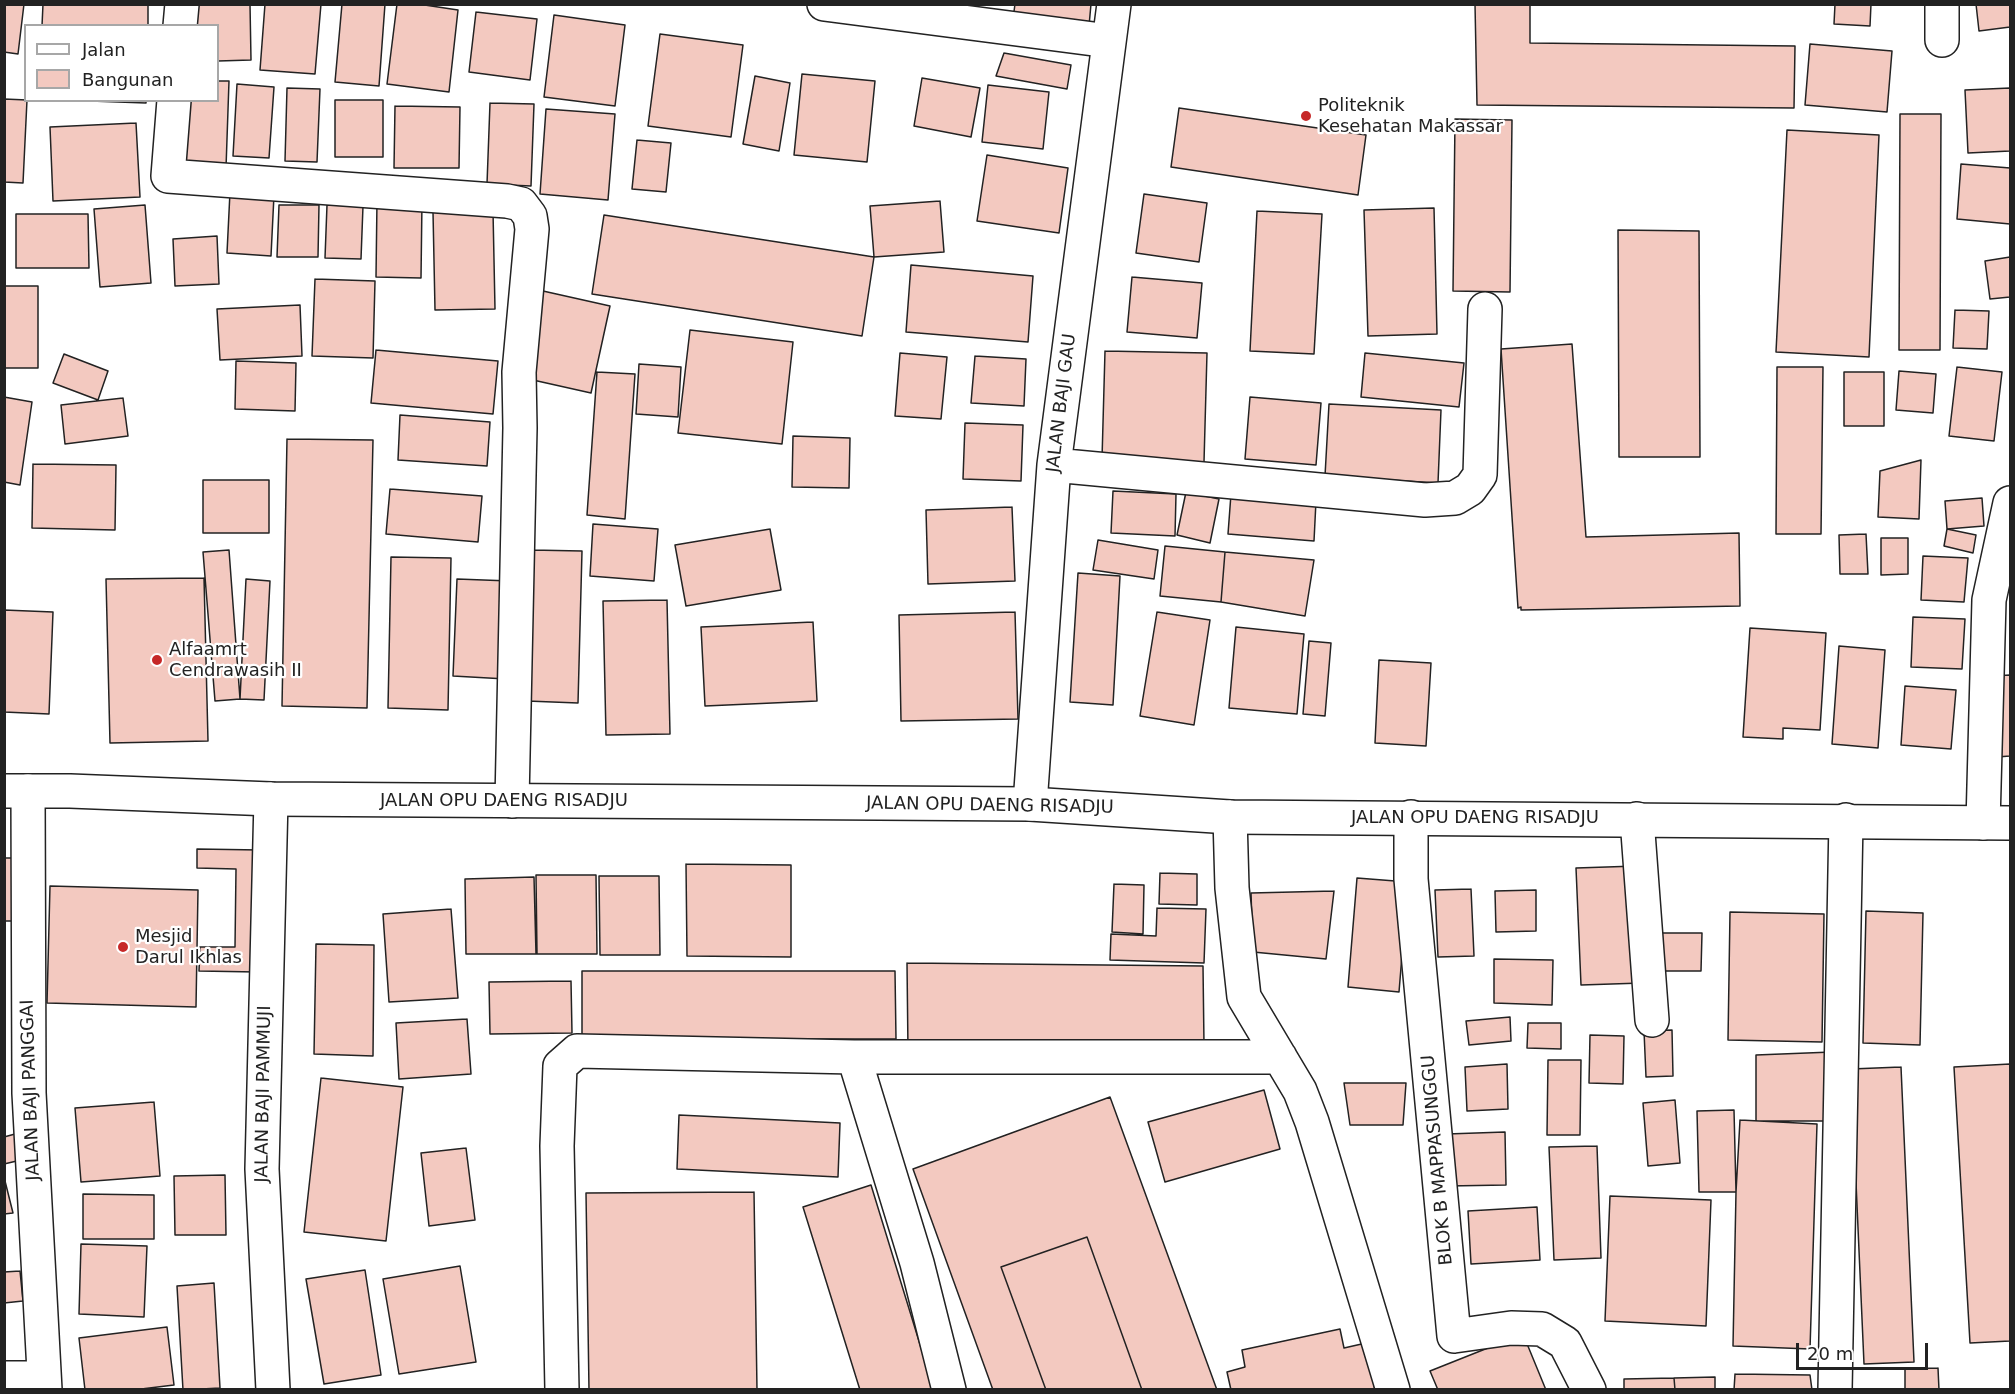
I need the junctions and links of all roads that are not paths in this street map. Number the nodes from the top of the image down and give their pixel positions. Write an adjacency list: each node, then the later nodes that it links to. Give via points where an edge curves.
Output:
1 (182, 4): 5 (street)
2 (824, 4): 7 (street)
3 (1114, 4): 7 (street, JALAN BAJI GAU)
4 (1942, 4): 6 (street)
5 (180, 24)
6 (1942, 40)
7 (1109, 41): 10 (street, JALAN BAJI GAU)
8 (174, 102): 14 (street, via 168,176 507,201 521,204 530,216 519,372)
9 (1485, 309): 10 (street, via 1480,475 1470,489 1455,498 1425,500)
10 (1054, 465): 15 (street, JALAN BAJI GAU)
11 (2010, 503): 20 (street, via 1989,600)
12 (16, 791): 13 (street, JALAN OPU DAENG RISADJU); 25 (street, JALAN BAJI PANGGAI)
13 (271, 799): 14 (street, JALAN OPU DAENG RISADJU); 26 (street, JALAN BAJI PAMMUJI, via 261,1169)
14 (512, 801): 15 (street, JALAN OPU DAENG RISADJU)
15 (1030, 804): 16 (street, JALAN OPU DAENG RISADJU)
16 (1230, 817): 17 (street, JALAN OPU DAENG RISADJU); 23 (street, via 1232,888 1244,997)
17 (1411, 817): 18 (street, JALAN OPU DAENG RISADJU); 30 (street, BLOK B MAPPASUNGGU, via 1411,879 1454,1336 1511,1328 1542,1329 1565,1343)
18 (1637, 819): 19 (street, JALAN OPU DAENG RISADJU); 21 (street)
19 (1846, 820): 20 (street, JALAN OPU DAENG RISADJU); 31 (street)
20 (1996, 823)
21 (1652, 1020)
22 (854, 1056): 23 (street); 27 (street, via 577,1051 560,1066 557,1146); 28 (street, via 917,1263)
23 (1280, 1057): 29 (street, via 1312,1122)
24 (4, 1378): 25 (street)
25 (45, 1384)
26 (273, 1389)
27 (562, 1389)
28 (949, 1389)
29 (1394, 1389)
30 (1589, 1389)
31 (1835, 1389)

